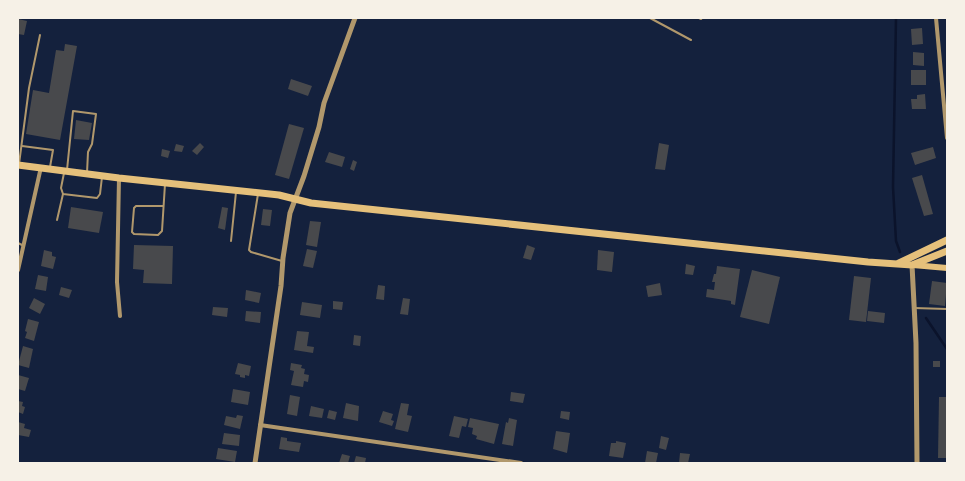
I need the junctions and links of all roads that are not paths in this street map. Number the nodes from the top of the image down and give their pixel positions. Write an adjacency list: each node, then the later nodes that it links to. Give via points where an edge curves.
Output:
1 (355, 18): 19 (street, via 324,103)
2 (650, 18): 5 (lane)
3 (936, 18): 6 (street)
4 (40, 35): 7 (lane, via 29,88)
5 (691, 40)
6 (947, 138)
7 (22, 146): 8 (lane); 10 (lane, via 53,150)
8 (19, 165): 9 (main road)
9 (41, 168): 10 (main road); 25 (street)
10 (50, 169): 11 (main road)
11 (66, 171): 12 (main road); 12 (lane, via 73,111 96,114); 18 (lane)
12 (86, 174): 13 (main road)
13 (102, 176): 14 (main road); 18 (lane, via 100,194 97,198)
14 (119, 178): 15 (main road); 34 (street, via 117,282)
15 (165, 183): 16 (main road); 20 (lane)
16 (236, 190): 17 (main road); 23 (lane)
17 (258, 193): 19 (main road); 27 (lane, via 249,250)
18 (63, 194): 21 (lane)
19 (296, 199): 27 (street, via 290,213); 28 (main road, via 319,204)
20 (164, 206): 20 (lane, via 161,234 132,232 136,206)
21 (57, 220)
22 (947, 240): 28 (main road)
23 (232, 241)
24 (18, 243): 25 (lane)
25 (24, 246): 31 (street)
26 (947, 251): 29 (main road)
27 (283, 261): 35 (street)
28 (897, 264): 29 (main road)
29 (912, 264): 30 (main road); 32 (street)
30 (947, 268)
31 (18, 270)
32 (914, 308): 33 (lane); 38 (street)
33 (947, 310)
34 (120, 316)
35 (260, 425): 36 (street); 37 (street)
36 (255, 463)
37 (521, 463)
38 (917, 463)

